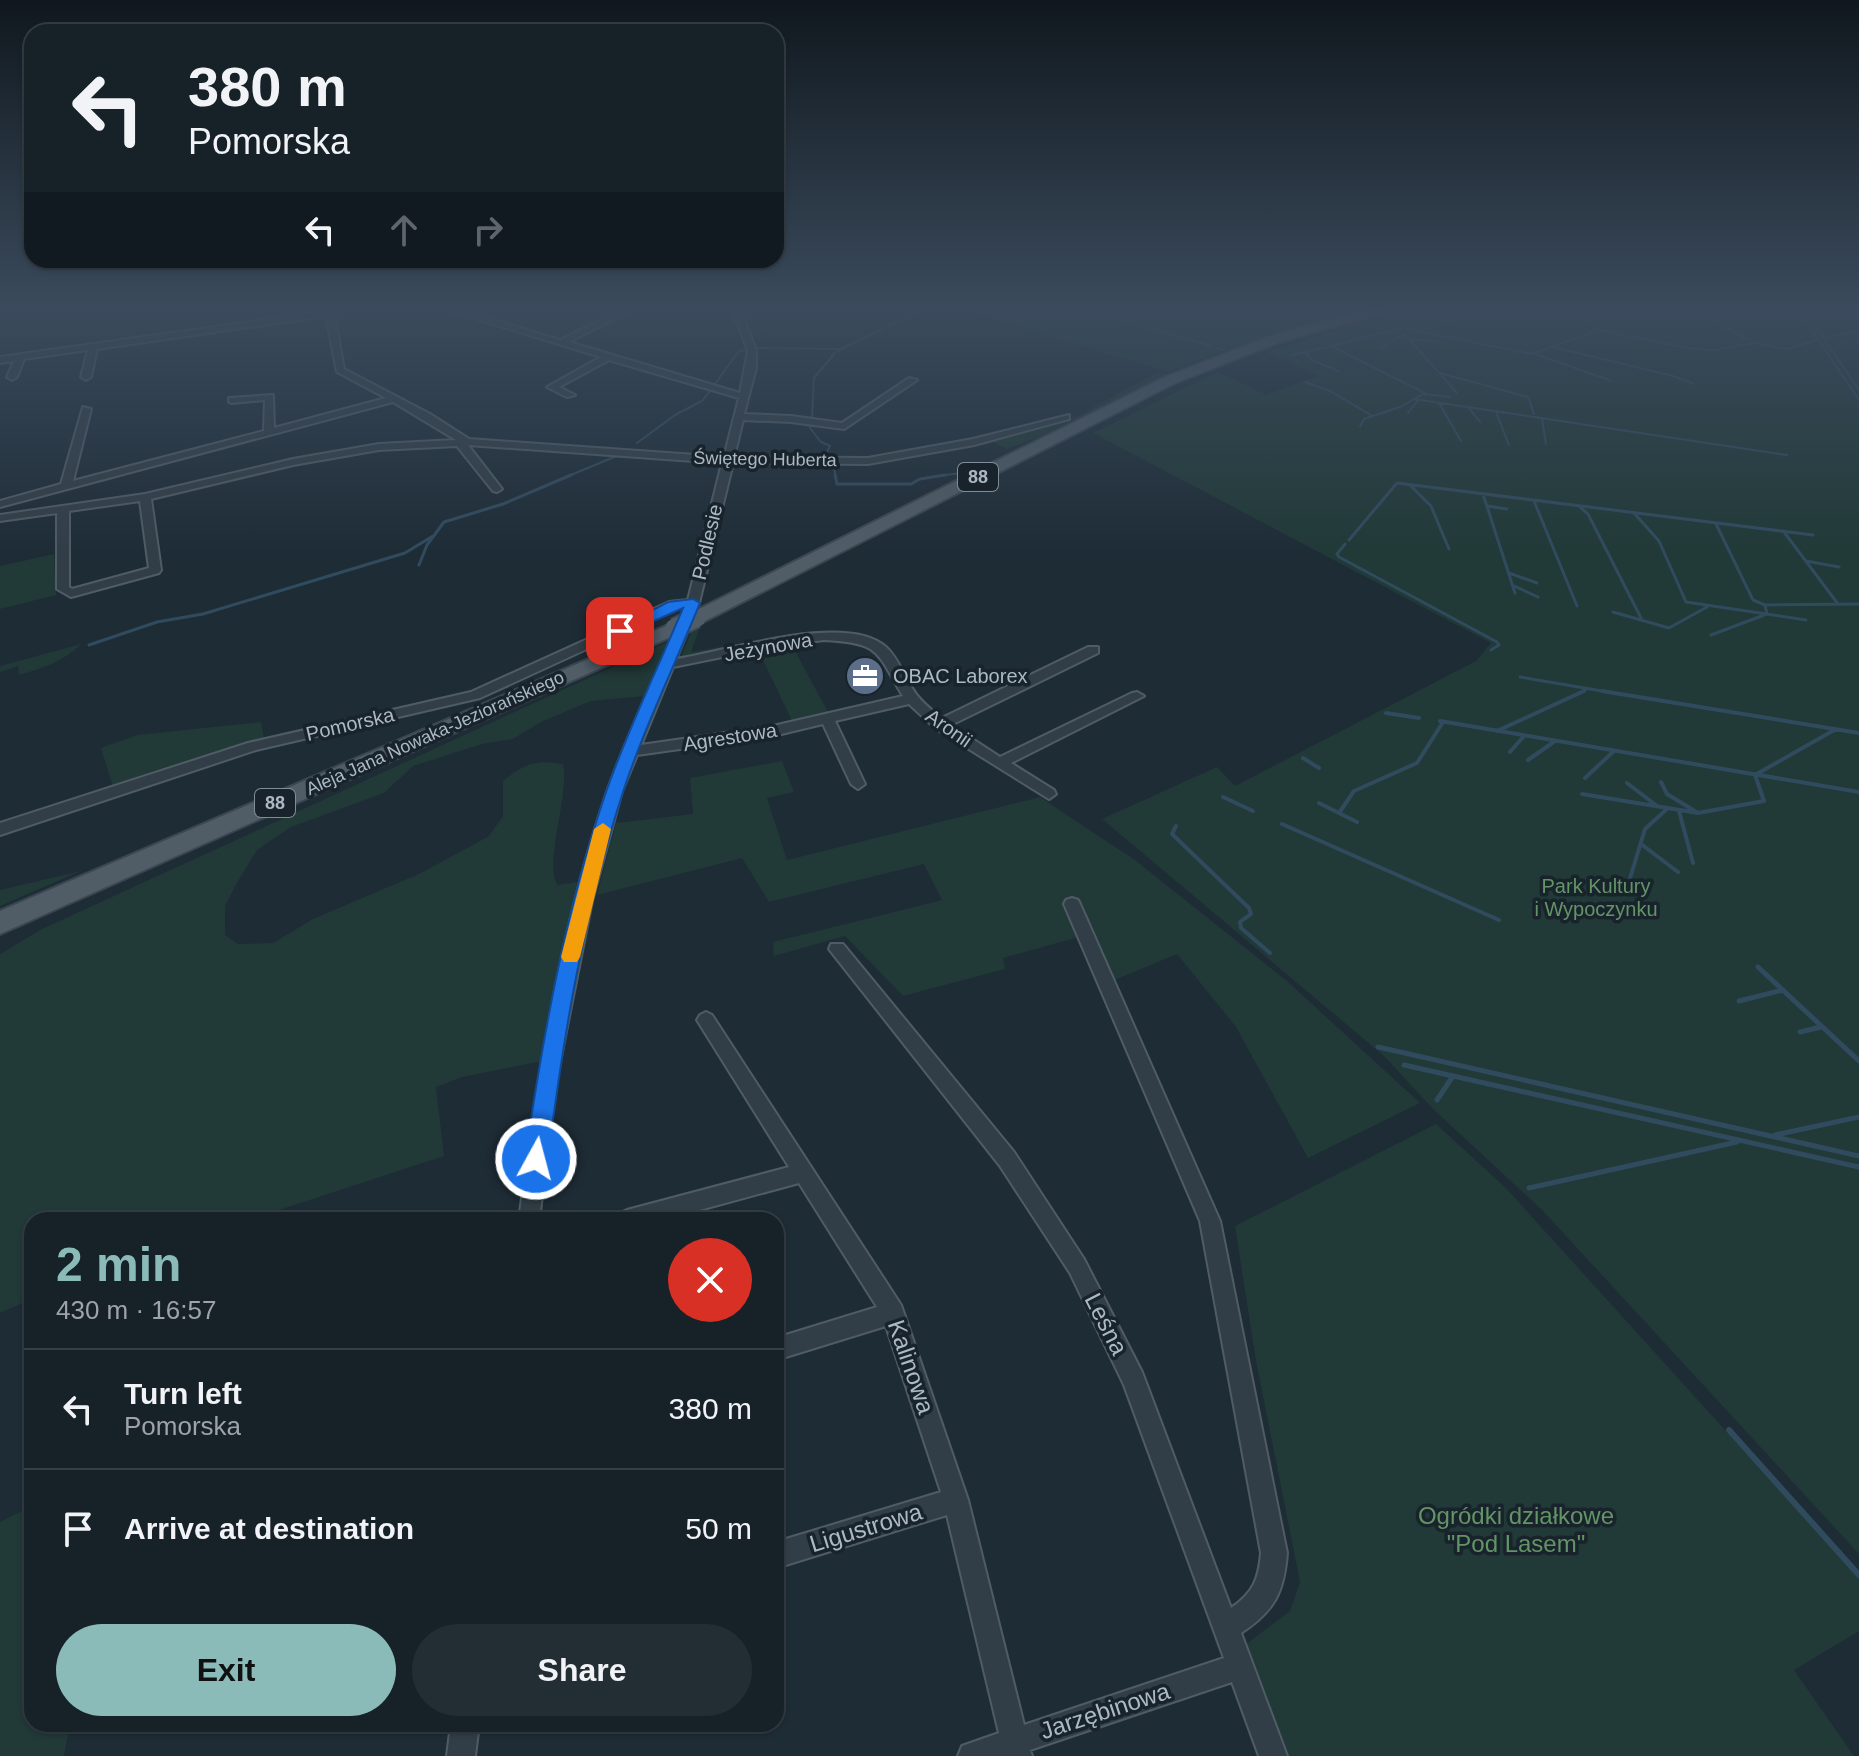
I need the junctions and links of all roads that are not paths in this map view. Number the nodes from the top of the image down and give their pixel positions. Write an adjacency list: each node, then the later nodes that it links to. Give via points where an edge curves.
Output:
1 (375, 389): 9 (street)
2 (556, 389): 7 (street)
3 (717, 389): 8 (street)
4 (746, 389): 8 (street, Podlesie)
5 (899, 389): 12 (street, via 844,426)
6 (1152, 389): 23 (main road, Aleja Jana Nowaka-Jeziorańskiego / 88)
7 (570, 395)
8 (744, 397): 12 (street, Podlesie)
9 (394, 399): 14 (street); 15 (street)
10 (232, 400): 14 (street, via 270,397)
11 (86, 409): 17 (street)
12 (738, 417): 16 (street, Podlesie)
13 (1066, 417): 16 (street, Świętego Huberta, via 888,459)
14 (269, 432): 17 (street)
15 (463, 442): 16 (street, Świętego Huberta); 18 (street); 19 (street, Świętego Huberta, via 339,453)
16 (727, 460): 23 (street, Podlesie)
17 (66, 487): 20 (street)
18 (497, 489)
19 (145, 497): 21 (street, Świętego Huberta); 21 (street, via 155,570 71,593 63,589)
20 (0, 504)
21 (63, 511): 22 (street, Świętego Huberta)
22 (0, 518)
23 (694, 611): 26 (street, Podlesie); 35 (street, Pomorska, via 673,605 475,695 253,746); 36 (main road, Aleja Jana Nowaka-Jeziorańskiego / 88, bridge, via 675,628)
24 (869, 642): 26 (street, Jeżynowa, via 795,640); 28 (street, Aronii, via 881,649)
25 (1093, 650): 30 (street)
26 (668, 664): 31 (street, Podlesie)
27 (1137, 696): 32 (street)
28 (911, 699): 29 (street, Agrestowa); 30 (street, Aronii)
29 (827, 718): 31 (street, Agrestowa); 33 (street)
30 (940, 725): 32 (street, Aronii)
31 (631, 751): 43 (street, Podlesie, via 602,832 575,936 547,1082)
32 (1002, 762): 34 (street, Aronii)
33 (858, 784)
34 (1049, 794)
35 (0, 829)
36 (77, 890): 38 (main road, Aleja Jana Nowaka-Jeziorańskiego / 88); 39 (main road)
37 (1072, 904): 49 (street, via 1210,1221 1274,1553 1272,1582 1261,1605)
38 (0, 923)
39 (0, 938)
40 (837, 949): 49 (street, Leśna, via 1007,1159 1077,1266 1134,1380)
41 (706, 1020): 42 (street, Kalinowa)
42 (804, 1172): 44 (street); 45 (street, Kalinowa)
43 (530, 1212)
44 (656, 1212)
45 (893, 1313): 46 (street); 47 (street, Kalinowa)
46 (784, 1347)
47 (956, 1500): 48 (street, Ligustrowa); 52 (street, Kalinowa)
48 (784, 1553)
49 (1225, 1628): 50 (street, Leśna)
50 (1239, 1666): 52 (street, Jarzębinowa); 55 (street, Leśna)
51 (464, 1732): 53 (street)
52 (1016, 1748): 54 (street, Jarzębinowa)
53 (461, 1756)
54 (972, 1756)
55 (1273, 1756)

